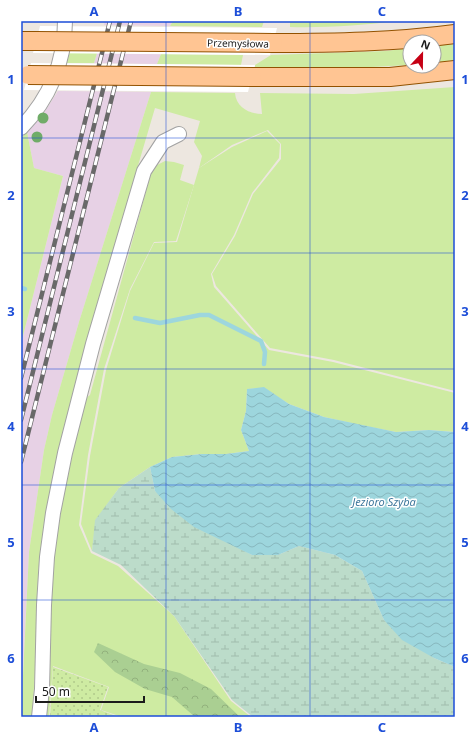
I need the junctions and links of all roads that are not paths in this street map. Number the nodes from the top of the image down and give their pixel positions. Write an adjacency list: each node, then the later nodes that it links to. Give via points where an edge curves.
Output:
1 (65, 21): 6 (street, via 62,53 53,82 41,104)
2 (455, 34): 3 (main road, Przemysłowa, bridge, via 344,43)
3 (29, 41)
4 (455, 70): 5 (main road, bridge, via 390,77)
5 (24, 75)
6 (21, 128)
7 (179, 134): 8 (street, via 163,142 144,171 93,344 65,453 47,557)
8 (39, 717)

